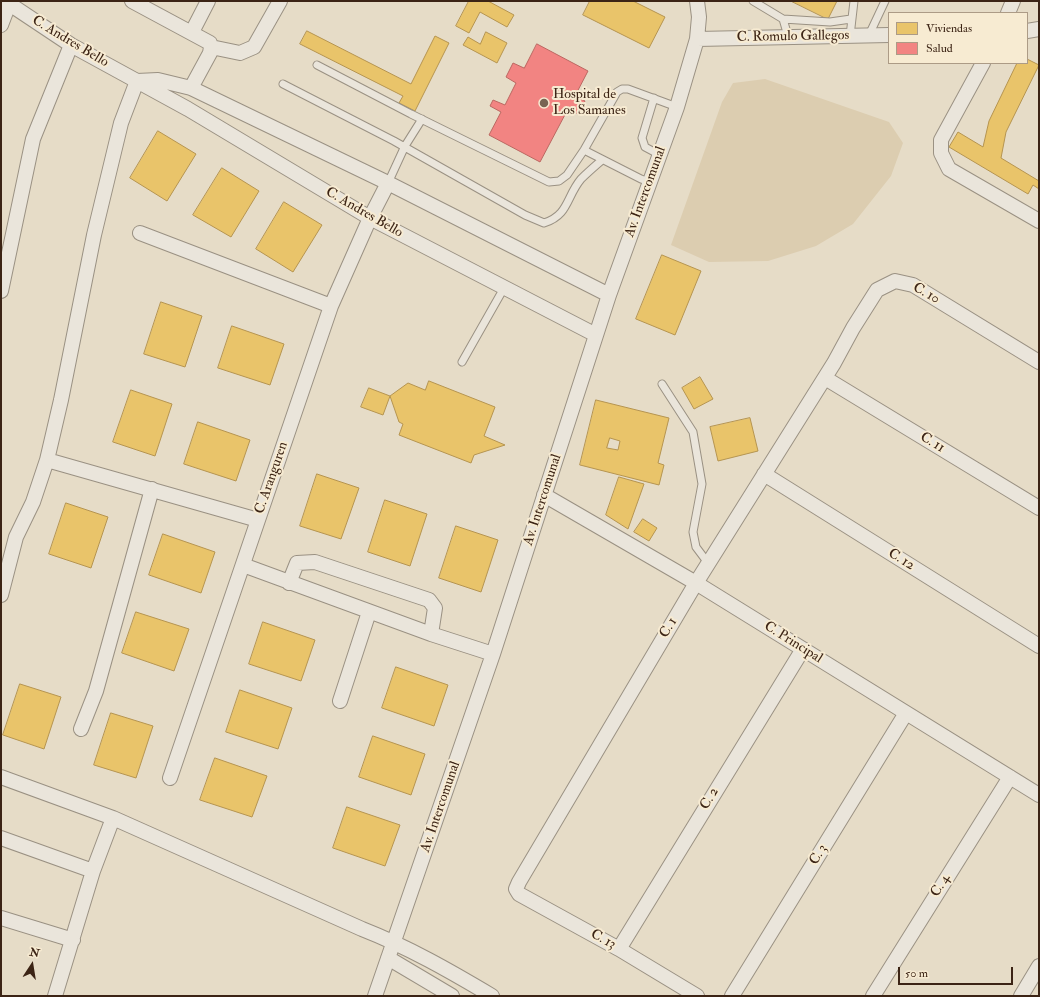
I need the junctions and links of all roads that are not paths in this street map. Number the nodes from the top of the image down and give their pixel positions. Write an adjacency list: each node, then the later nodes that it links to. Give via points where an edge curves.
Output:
1 (132, 1): 16 (street)
2 (208, 1): 16 (street)
3 (280, 1): 23 (street, via 254,47 240,53)
4 (697, 1): 21 (street, Av. Intercomunal)
5 (753, 1): 11 (lane)
6 (854, 1): 12 (lane)
7 (885, 1): 17 (lane)
8 (1012, 1): 10 (street)
9 (7, 3): 13 (street); 22 (street, C. Andres Bello)
10 (1008, 12)
11 (783, 19): 12 (lane, via 830,22); 19 (lane)
12 (851, 19): 20 (lane)
13 (1, 25)
14 (1039, 29): 15 (street)
15 (1028, 31)
16 (192, 32): 23 (street, via 210,43)
17 (869, 35): 18 (street, C. Romulo Gallegos); 20 (street, C. Romulo Gallegos)
18 (888, 35)
19 (788, 36): 20 (street, C. Romulo Gallegos); 21 (street, C. Romulo Gallegos)
20 (850, 36)
21 (697, 39): 30 (street, Av. Intercomunal)
22 (71, 45): 26 (street, C. Andres Bello); 42 (street, via 33,139)
23 (211, 47): 28 (street)
24 (982, 64): 39 (street, via 941,140 940,153 949,169)
25 (317, 65): 31 (lane)
26 (136, 81): 28 (street, via 158,80); 38 (street, C. Andres Bello, via 188,109); 50 (street, via 120,123)
27 (283, 84): 32 (lane)
28 (191, 88): 37 (street)
29 (654, 98): 30 (lane); 33 (lane, via 628,89 617,92); 34 (lane, via 642,138 645,147)
30 (677, 107): 34 (street, Av. Intercomunal)
31 (422, 119): 32 (lane); 33 (lane, via 549,182 564,178)
32 (405, 146): 35 (lane, via 525,215 544,223 562,214 581,180); 37 (lane)
33 (584, 150): 35 (lane)
34 (660, 155): 36 (street, Av. Intercomunal)
35 (602, 160): 36 (lane)
36 (650, 182): 43 (street, Av. Intercomunal)
37 (388, 183): 38 (street, C. Aranguren); 43 (street)
38 (370, 218): 41 (street, C. Andres Bello); 44 (street, C. Aranguren)
39 (1039, 221)
40 (140, 233): 44 (street)
41 (504, 288): 45 (street, C. Andres Bello); 46 (lane)
42 (1, 291)
43 (609, 295): 45 (street, Av. Intercomunal)
44 (331, 306): 55 (street, C. Aranguren)
45 (596, 335): 53 (street, Av. Intercomunal)
46 (462, 362)
47 (1039, 362): 48 (street, C. 10, via 913,285 895,281 877,290 852,328)
48 (825, 378): 51 (street, C. 1); 54 (street, C. 11)
49 (662, 384): 56 (lane, via 693,432 702,484 693,532 696,548)
50 (47, 460): 52 (street); 60 (street, via 33,502 16,537)
51 (764, 474): 56 (street, C. 1); 63 (street, C. 12)
52 (152, 490): 55 (street); 68 (street, via 96,691)
53 (544, 495): 59 (street, C. Principal); 65 (street, Av. Intercomunal)
54 (1039, 508)
55 (258, 520): 57 (street, C. Aranguren)
56 (708, 563): 59 (street, C. 1)
57 (243, 565): 58 (street); 71 (street, C. Aranguren)
58 (289, 582): 61 (street); 62 (street, via 297,563 315,562 430,600 435,608)
59 (696, 583): 64 (street, C. Principal); 76 (street, C. 1)
60 (1, 595)
61 (369, 612): 62 (street); 66 (street)
62 (431, 634): 65 (street)
63 (1039, 646)
64 (803, 649): 67 (street, C. Principal); 80 (street, C. 2)
65 (493, 654): 79 (street, Av. Intercomunal)
66 (340, 701)
67 (906, 713): 70 (street, C. Principal); 88 (street, C. 3)
68 (81, 729)
69 (1, 777): 73 (street)
70 (1010, 777): 72 (street, C. Principal); 89 (street, C. 4)
71 (170, 778)
72 (1039, 795)
73 (113, 818): 75 (street); 79 (street)
74 (1, 838): 75 (street)
75 (93, 871): 78 (street)
76 (519, 882): 80 (street, C. 13, via 516,889 519,894)
77 (1, 918): 78 (street)
78 (73, 940): 83 (street)
79 (393, 941): 81 (street, Av. Intercomunal); 86 (street)
80 (619, 949): 87 (street, C. 13)
81 (388, 958): 84 (street, Av. Intercomunal); 85 (street)
82 (1039, 966): 90 (street)
83 (55, 996)
84 (375, 996)
85 (452, 996)
86 (492, 996)
87 (697, 996)
88 (732, 996)
89 (873, 996)
90 (1021, 996)

